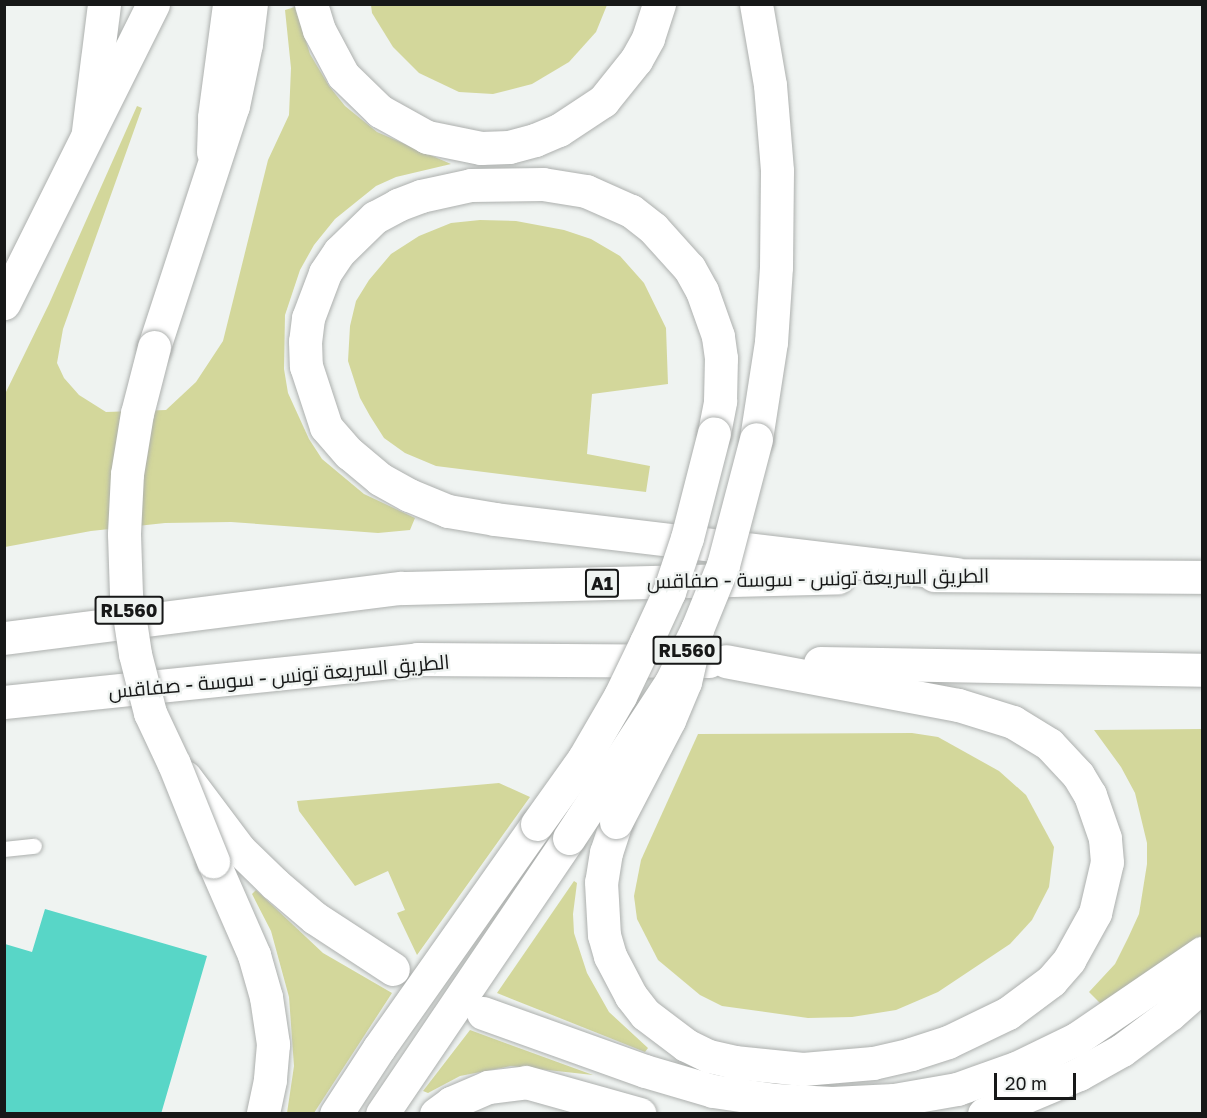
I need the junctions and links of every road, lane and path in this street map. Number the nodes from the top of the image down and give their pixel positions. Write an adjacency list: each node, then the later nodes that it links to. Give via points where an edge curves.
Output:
1 (104, 4): 8 (main road)
2 (153, 4): 8 (main road)
3 (229, 4): 9 (main road, via 214,117)
4 (251, 4): 9 (main road, via 233,106)
5 (311, 4): 6 (main road, via 329,53 343,75 373,105 426,137 481,148 509,147 535,140 559,130 603,101 636,60 648,38)
6 (658, 4)
7 (755, 11): 13 (main road, RL560, bridge, via 770,85 777,171 771,342 756,439 723,565)
8 (88, 132): 10 (main road)
9 (213, 166): 20 (main road, RL560, bridge, via 136,413 124,534 126,595 150,713)
10 (4, 303)
11 (956, 574): 12 (main road, الطريق السريعة تونس - سوسة - صفاقس / A1); 14 (main road, الطريق السريعة تونس - سوسة - صفاقس / A1, via 402,588); 26 (main road, bridge, via 495,519 448,510 380,479 326,428 313,395 305,341 308,318 325,273 339,252 375,217 421,196 471,185 533,184 586,191 631,211 653,228 689,268 702,291 721,358 720,400 687,538 669,592 620,696 584,758)
12 (1203, 577)
13 (697, 629): 15 (main road, bridge, via 685,682 616,822 601,882 604,935 610,956 645,1014 678,1040 709,1056 803,1069 873,1063 948,1042 1008,1013 1051,981 1069,960 1095,913 1103,888 1106,850 1090,795 1078,775 1049,744 1013,722 958,705); 27 (main road, RL560, bridge, via 671,682)
14 (4, 638)
15 (726, 662): 16 (main road, الطريق السريعة تونس - سوسة - صفاقس); 17 (main road, الطريق السريعة تونس - سوسة - صفاقس, via 417,659)
16 (1203, 670)
17 (4, 702)
18 (34, 846): 19 (lane)
19 (4, 849)
20 (226, 855): 22 (main road); 25 (main road, RL560, via 266,997 273,1044)
21 (1203, 953): 24 (main road, via 1076,1039 1026,1064 957,1089 894,1100 776,1101 713,1090 645,1071)
22 (393, 969)
23 (1203, 986): 30 (main road, via 1122,1050 1079,1074)
24 (483, 1013)
25 (263, 1113)
26 (336, 1113)
27 (382, 1113)
28 (436, 1113): 29 (main road, via 488,1087 526,1082)
29 (640, 1113)
30 (984, 1113)

